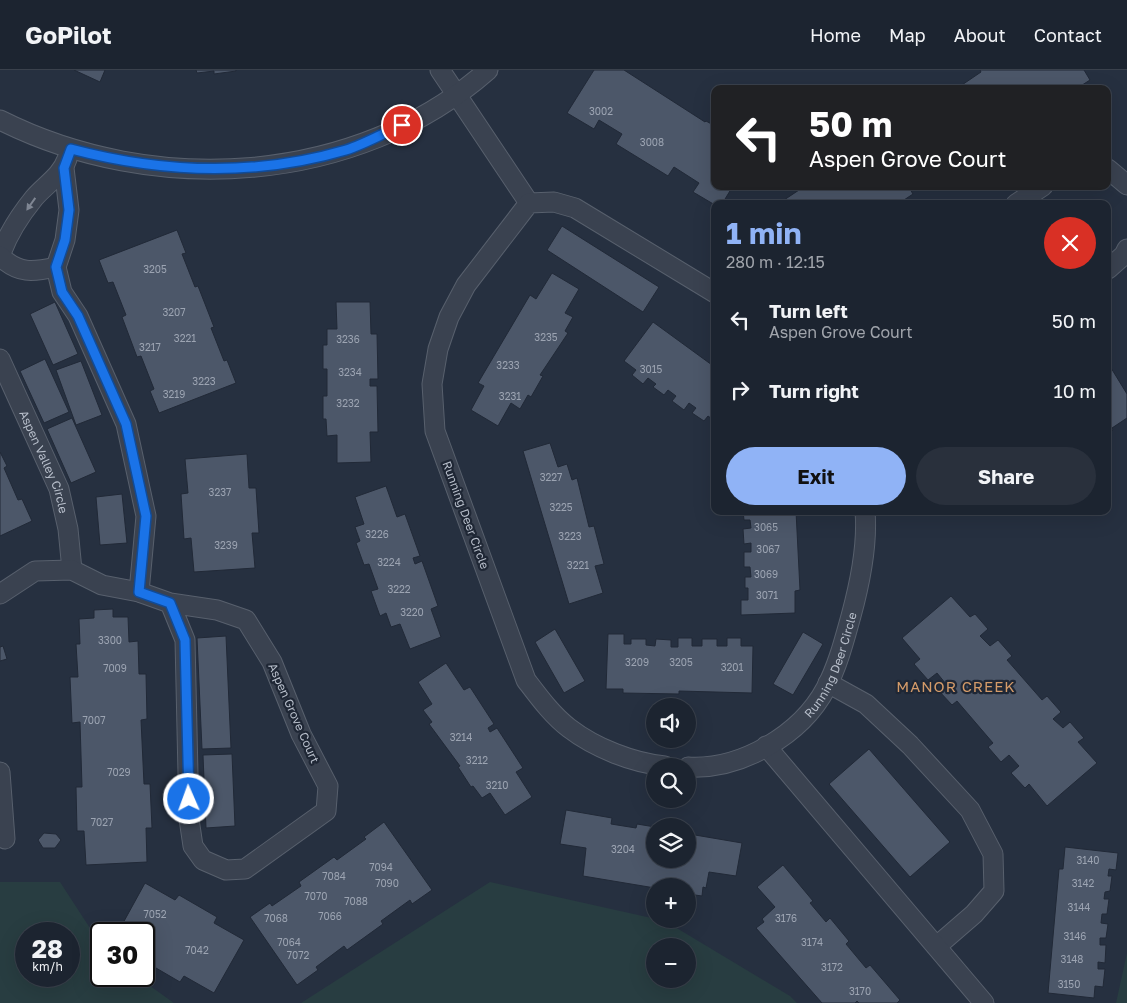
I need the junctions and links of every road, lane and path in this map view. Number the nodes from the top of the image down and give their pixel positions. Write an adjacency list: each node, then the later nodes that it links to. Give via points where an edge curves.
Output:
1 (440, 70): 3 (street)
2 (488, 70): 3 (street)
3 (456, 94): 5 (street, via 420,117 348,149 262,167 177,169); 11 (street)
4 (0, 120): 5 (street)
5 (71, 149): 6 (street)
6 (64, 168): 13 (street, one-way to 13, via 34,199); 15 (street, via 69,210 65,240)
7 (1111, 172): 8 (street)
8 (1127, 185)
9 (1037, 190): 10 (street)
10 (1022, 200)
11 (529, 203): 16 (street, via 554,202 576,208); 25 (street, Running Deer Circle, via 466,285 449,317 438,349 432,384 435,431 526,680 544,704 570,729 606,749)
12 (1127, 249): 14 (street)
13 (0, 256): 15 (street, via 11,266 23,270)
14 (1111, 266)
15 (56, 267): 20 (street, via 62,292 78,316 126,424 146,516)
16 (711, 291)
17 (0, 359): 19 (street, Aspen Valley Circle, via 59,489 68,529)
18 (865, 515): 23 (street, Running Deer Circle, via 864,550 857,593 837,666)
19 (72, 570): 20 (street, Aspen Grove Court, via 102,585); 21 (street, via 35,571)
20 (139, 592): 22 (street, Aspen Grove Court)
21 (0, 594)
22 (170, 603): 22 (street, Aspen Grove Court, via 185,640 190,819 194,846 203,860 226,870 244,869 326,811 328,786 301,734 272,662 246,620 217,610)
23 (828, 683): 24 (street, Running Deer Circle, via 806,715 783,737); 29 (street, via 866,704 910,745 970,810 993,854 994,891 974,914)
24 (766, 746): 26 (street, Running Deer Circle, via 723,764); 29 (street)
25 (646, 760)
26 (696, 767)
27 (0, 772): 28 (street)
28 (5, 839)
29 (936, 946): 30 (street)
30 (984, 1003)

